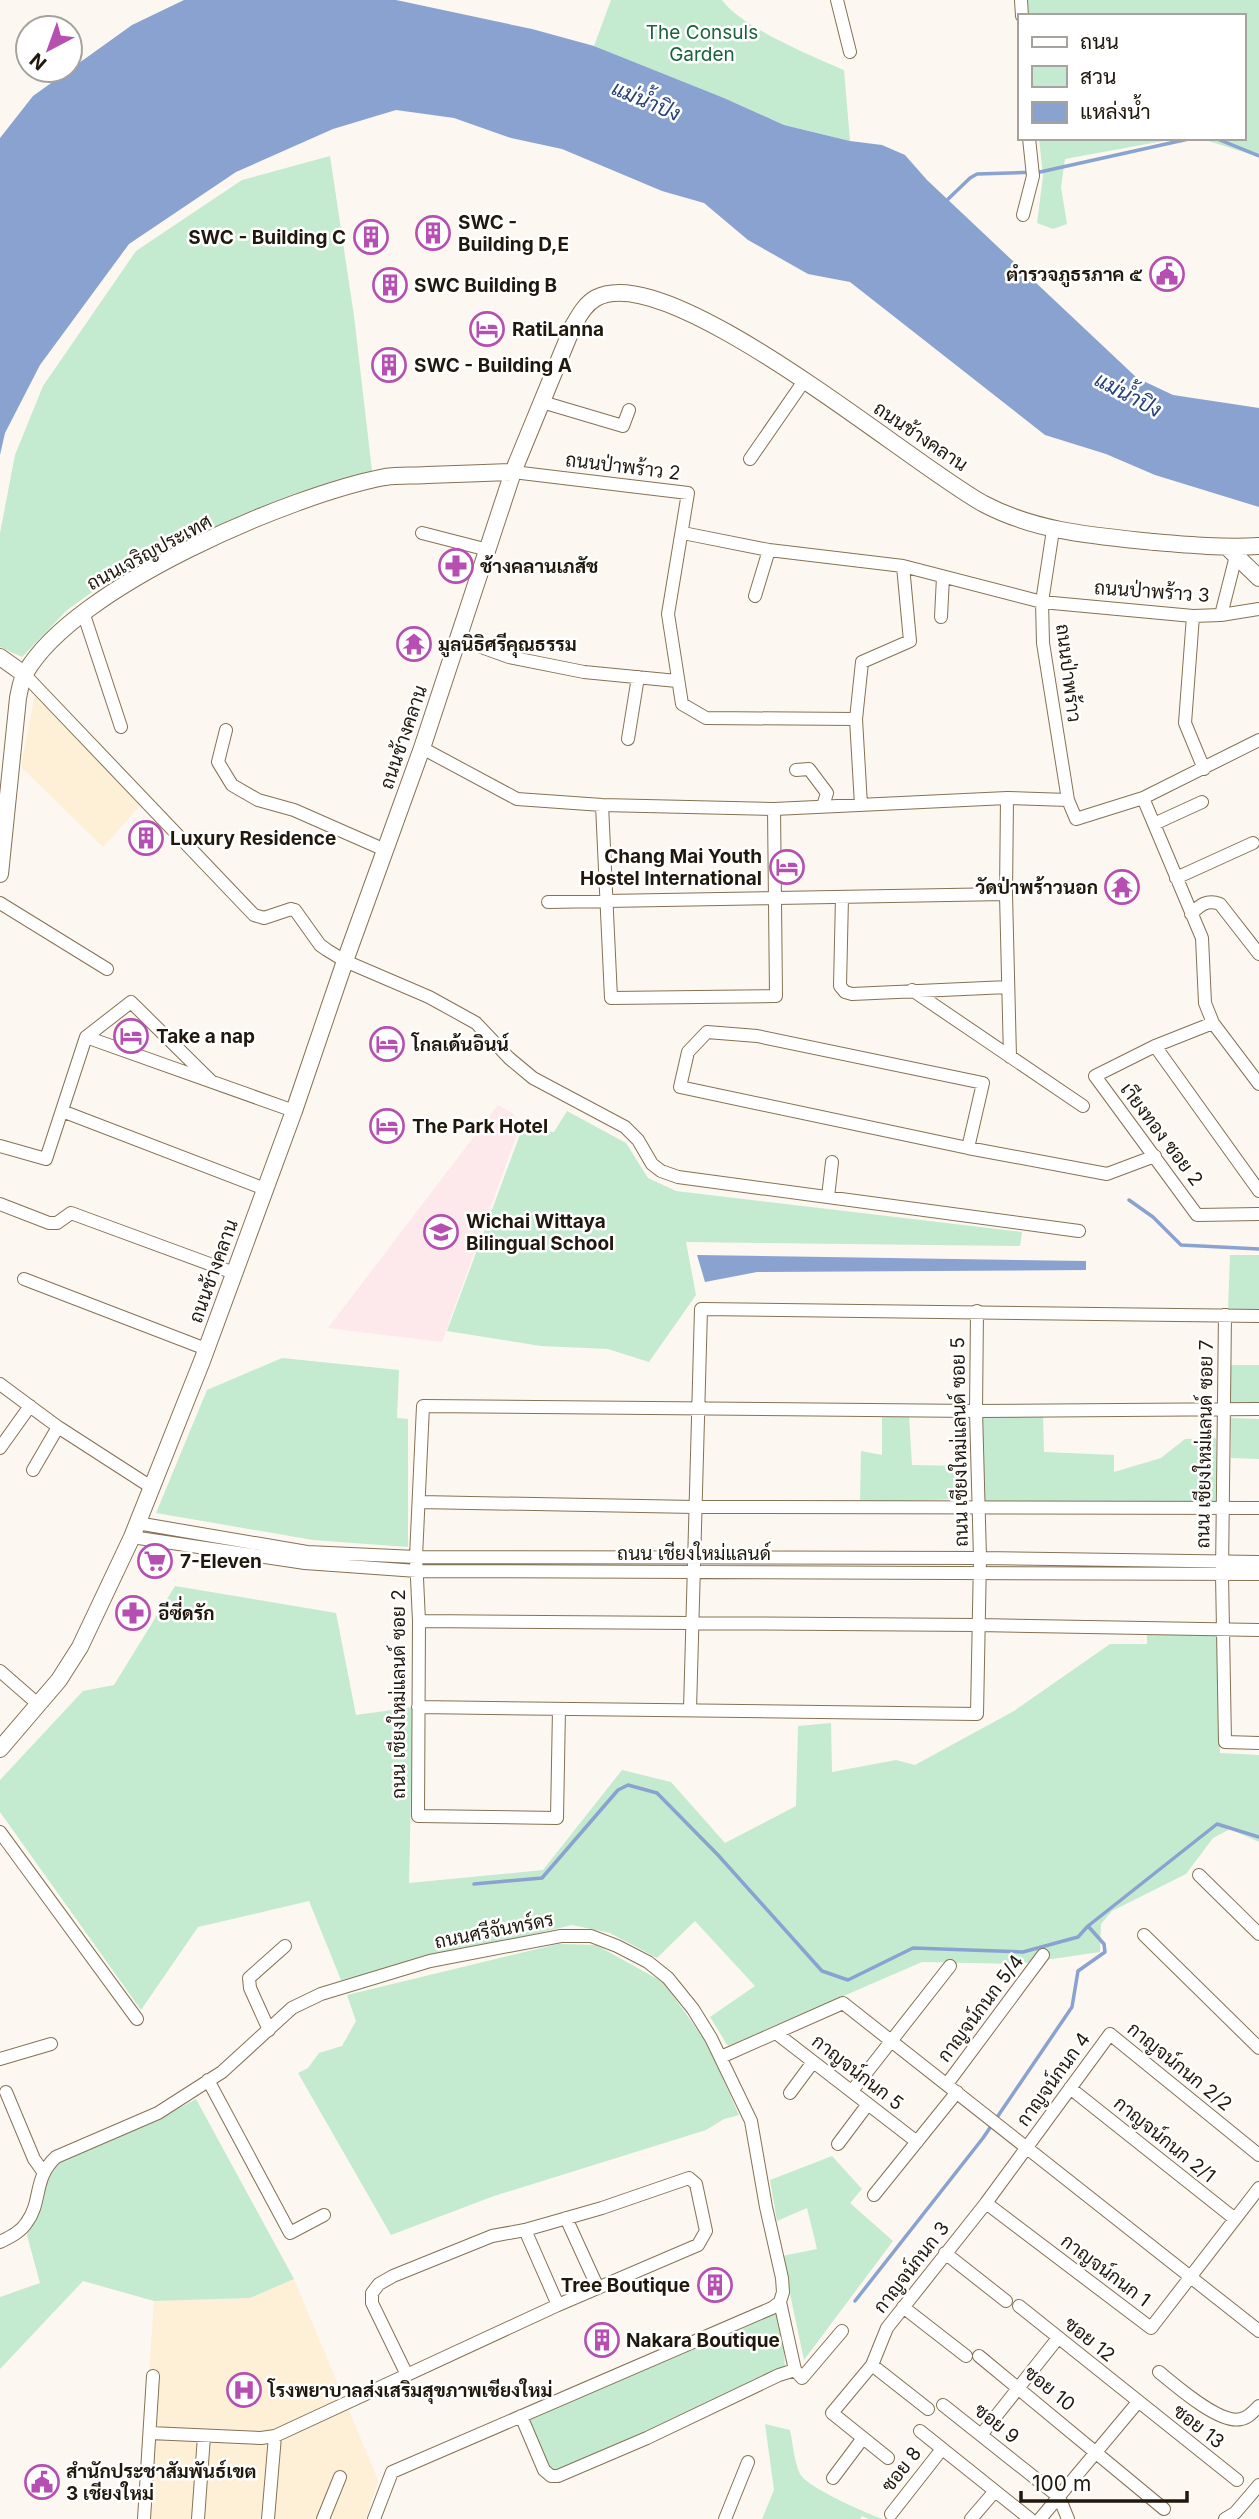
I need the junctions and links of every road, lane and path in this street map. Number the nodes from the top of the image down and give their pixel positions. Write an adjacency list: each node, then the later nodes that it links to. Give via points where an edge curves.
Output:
1 (837, 0): 2 (street)
2 (850, 52)
3 (1029, 140): 4 (street, via 1032,170)
4 (1023, 215)
5 (804, 381): 6 (street, ถนนช้างคลาน, via 685,310 623,293 608,294 595,298 572,326); 8 (street); 10 (street, ถนนช้างคลาน, via 985,505)
6 (542, 402): 7 (street, via 623,426); 9 (street, ถนนช้างคลาน)
7 (629, 410)
8 (750, 459)
9 (513, 472): 12 (street, ถนนป่าพร้าว 2, via 688,493); 14 (street, ถนนช้างคลาน); 23 (street, ถนนเจริญประเทศ, via 387,477 324,493 196,547)
10 (1053, 530): 16 (street, ถนนช้างคลาน); 21 (street, ถนนป่าพร้าว)
11 (422, 533): 14 (street)
12 (682, 533): 15 (street, ถนนป่าพร้าว 3); 31 (street, via 668,614)
13 (1259, 546): 16 (street, ถนนช้างคลาน)
14 (488, 550): 27 (street, ถนนช้างคลาน)
15 (769, 550): 17 (street, ถนนป่าพร้าว 3); 20 (street)
16 (1232, 552): 19 (street); 24 (street)
17 (903, 566): 18 (street, ถนนป่าพร้าว 3); 32 (street, via 910,641 862,662)
18 (943, 577): 21 (street, ถนนป่าพร้าว 3); 26 (street)
19 (1259, 578)
20 (755, 596)
21 (1042, 602): 25 (street, ถนนป่าพร้าว 3); 42 (street, ถนนป่าพร้าว, via 1043,643)
22 (1259, 609): 24 (street, ถนนป่าพร้าว 3)
23 (83, 612): 29 (street, ถนนเจริญประเทศ); 33 (street)
24 (1221, 615): 25 (street, ถนนป่าพร้าว 3)
25 (1193, 616): 39 (street, via 1185,723)
26 (942, 617)
27 (459, 639): 30 (street, via 509,657); 37 (street, ถนนช้างคลาน)
28 (0, 657): 29 (street)
29 (24, 674): 51 (street, ถนนเจริญประเทศ); 61 (street, via 254,915 264,918 295,910 320,945)
30 (638, 677): 31 (street); 35 (street)
31 (677, 681): 32 (street, via 682,704 706,718)
32 (856, 719): 45 (street)
33 (121, 727)
34 (226, 730): 50 (street, via 218,762 232,785 258,800 294,810)
35 (628, 739)
36 (1259, 740): 39 (street)
37 (422, 748): 44 (street, via 517,799); 50 (street, ถนนช้างคลาน)
38 (796, 769): 46 (street, via 809,769 821,783 827,793)
39 (1204, 769): 40 (street)
40 (1143, 797): 42 (street, ถนนป่าพร้าว, via 1076,819); 48 (street)
41 (1007, 798): 42 (street); 45 (street); 53 (street)
42 (1068, 800)
43 (1202, 802): 48 (street)
44 (602, 805): 47 (street); 57 (street)
45 (860, 805): 46 (street)
46 (823, 806): 47 (street)
47 (774, 809): 55 (street)
48 (1154, 824): 52 (street)
49 (1253, 843): 52 (street)
50 (385, 850): 61 (street, ถนนช้างคลาน)
51 (0, 874)
52 (1176, 878): 59 (street)
53 (1006, 894): 54 (street); 63 (street)
54 (842, 897): 55 (street); 64 (street, via 840,986 852,994)
55 (775, 898): 57 (street); 57 (street, via 776,996 611,998)
56 (548, 902): 57 (street)
57 (607, 902)
58 (0, 903): 62 (street)
59 (1191, 914): 60 (street, via 1202,904 1220,904); 65 (street, via 1202,938 1205,1003)
60 (1259, 954)
61 (345, 961): 73 (street, ถนนช้างคลาน); 80 (street, via 476,1023 533,1078 632,1132 661,1171)
62 (107, 969)
63 (1008, 987): 64 (street); 68 (street)
64 (912, 990): 68 (street)
65 (1213, 1023): 67 (street); 70 (street)
66 (86, 1037): 69 (street); 69 (street, via 131,1002); 72 (street)
67 (1155, 1046): 76 (street, เาียงทอง ซอย 2, via 1095,1076); 79 (street)
68 (1010, 1057): 71 (street)
69 (212, 1082): 73 (street)
70 (1259, 1084)
71 (1083, 1106)
72 (62, 1111): 74 (street, via 46,1159); 78 (street)
73 (294, 1111): 78 (street, ถนนช้างคลาน)
74 (0, 1146)
75 (968, 1148): 75 (street, via 680,1087 688,1052 707,1032 757,1036 983,1083); 76 (street, via 1107,1174)
76 (1155, 1156): 82 (street, เาียงทอง ซอย 2, via 1197,1214)
77 (832, 1162): 80 (street)
78 (265, 1189): 84 (street, ถนนช้างคลาน)
79 (1259, 1191)
80 (828, 1197): 83 (street)
81 (0, 1204): 84 (street, via 49,1223 71,1213)
82 (1259, 1214)
83 (1079, 1231)
84 (234, 1273): 89 (street, ถนนช้างคลาน)
85 (24, 1279): 89 (street)
86 (977, 1311): 87 (street); 94 (street, via 701,1309); 95 (street, ถนน เชียงใหม่แลนด์ ซอย 5)
87 (1225, 1315): 88 (street); 92 (street, ถนน เชียงใหม่แลนด์ ซอย 7)
88 (1259, 1316)
89 (206, 1349): 99 (street, ถนนช้างคลาน)
90 (0, 1384): 91 (street)
91 (30, 1406): 96 (street); 97 (street)
92 (1225, 1408): 93 (street); 95 (street); 102 (street, ถนน เชียงใหม่แลนด์ ซอย 7)
93 (1259, 1409)
94 (697, 1410): 95 (street); 100 (street, ถนน เชียงใหม่แลนด์ ซอย 2, via 423,1406); 101 (street)
95 (976, 1411): 104 (street, ถนน เชียงใหม่แลนด์ ซอย 5)
96 (58, 1427): 98 (street); 99 (street)
97 (0, 1448)
98 (33, 1470)
99 (151, 1487): 105 (street, ถนนช้างคลาน)
100 (419, 1502): 101 (street); 106 (street, ถนน เชียงใหม่แลนด์ ซอย 2)
101 (695, 1507): 104 (street); 107 (street)
102 (1223, 1507): 103 (street); 104 (street); 110 (street, ถนน เชียงใหม่แลนด์ ซอย 7)
103 (1259, 1507)
104 (979, 1508): 109 (street, ถนน เชียงใหม่แลนด์ ซอย 5)
105 (134, 1530): 106 (street, ถนน เชียงใหม่แลนด์, via 307,1552); 111 (street, ถนน เชียงใหม่แลนด์, via 305,1563); 120 (street, ถนนช้างคลาน, via 80,1647)
106 (416, 1557): 107 (street, ถนน เชียงใหม่แลนด์); 111 (street, ถนน เชียงใหม่แลนด์ ซอย 2)
107 (694, 1557): 109 (street, ถนน เชียงใหม่แลนด์); 112 (street)
108 (1259, 1562): 110 (street, ถนน เชียงใหม่แลนด์)
109 (980, 1565): 110 (street, ถนน เชียงใหม่แลนด์); 112 (street, ถนน เชียงใหม่แลนด์); 116 (street, ถนน เชียงใหม่แลนด์ ซอย 5)
110 (1222, 1568): 113 (street, ถนน เชียงใหม่แลนด์); 117 (street, ถนน เชียงใหม่แลนด์ ซอย 7)
111 (417, 1571): 112 (street, ถนน เชียงใหม่แลนด์); 114 (street, ถนน เชียงใหม่แลนด์ ซอย 2)
112 (693, 1573): 115 (street)
113 (1259, 1574)
114 (419, 1621): 115 (street); 121 (street, ถนน เชียงใหม่แลนด์ ซอย 2)
115 (692, 1624): 116 (street); 123 (street)
116 (978, 1625): 117 (street); 123 (street, ถนน เชียงใหม่แลนด์ ซอย 5, via 977,1714)
117 (1224, 1630): 118 (street); 124 (street, ถนน เชียงใหม่แลนด์ ซอย 7, via 1225,1742)
118 (1259, 1630)
119 (0, 1671): 120 (street)
120 (39, 1705): 125 (street, ถนนช้างคลาน)
121 (418, 1707): 122 (street); 122 (street, ถนน เชียงใหม่แลนด์ ซอย 2, via 418,1816 557,1818)
122 (559, 1709): 123 (street)
123 (690, 1710)
124 (1259, 1743)
125 (0, 1749)
126 (0, 1832): 133 (street)
127 (1199, 1875): 128 (street)
128 (1259, 1934)
129 (1144, 1935): 138 (street)
130 (285, 1946): 134 (street, via 249,1978)
131 (1043, 1955): 144 (street, กาญจน์กนก 5/4)
132 (950, 1966): 137 (street)
133 (137, 2019)
134 (269, 2030): 140 (street, ถนนศรีจันทร์ดร, via 292,2008 321,1994 430,1962 561,1936 591,1936 648,1962 668,1978); 143 (street, ถนนศรีจันทร์ดร)
135 (776, 2033): 137 (street, via 843,2003); 140 (street); 142 (street, กาญจน์กนก 5)
136 (1110, 2034): 145 (street, กาญจน์กนก 4); 153 (street, กาญจน์กนก 2/2)
137 (892, 2040): 144 (street); 146 (street)
138 (1256, 2040)
139 (51, 2045): 141 (street)
140 (721, 2057): 166 (street, ถนนศรีจันทร์ดร, via 751,2121 782,2277)
141 (0, 2059)
142 (813, 2062): 146 (street, กาญจน์กนก 5); 148 (street)
143 (208, 2080): 154 (street, ถนนศรีจันทร์ดร, via 158,2113 56,2157); 158 (street, via 290,2233)
144 (952, 2088): 150 (street, กาญจน์กนก 5/4); 152 (street)
145 (1070, 2088): 152 (street, กาญจน์กนก 4); 160 (street, กาญจน์กนก 2/1)
146 (852, 2091): 149 (street, กาญจน์กนก 5)
147 (6, 2092): 154 (street)
148 (790, 2093)
149 (868, 2104): 150 (street, กาญจน์กนก 5); 151 (street)
150 (916, 2142): 156 (street, กาญจน์กนก 5/4)
151 (838, 2144)
152 (1027, 2147): 157 (street, กาญจน์กนก 3); 164 (street)
153 (1259, 2155)
154 (44, 2173): 162 (street, via 28,2222)
155 (1259, 2188): 160 (street)
156 (874, 2195)
157 (986, 2203): 163 (street, กาญจน์กนก 3); 164 (street, กาญจน์กนก 1, via 1151,2329)
158 (324, 2215)
159 (566, 2218): 161 (street); 165 (street); 165 (street, via 689,2178 696,2184 706,2231 698,2245)
160 (1234, 2219): 164 (street)
161 (525, 2230): 167 (street); 175 (street, via 492,2236 374,2288 372,2303)
162 (0, 2242)
163 (945, 2253): 168 (street, กาญจน์กนก 3); 171 (street, ซอย 12)
164 (1191, 2277): 170 (street)
165 (598, 2288): 167 (street)
166 (780, 2302): 173 (street, ถนนศรีจันทร์ดร); 182 (street)
167 (558, 2305): 175 (street)
168 (903, 2307): 172 (street, กาญจน์กนก 3, via 887,2328); 177 (street, ซอย 10)
169 (842, 2330): 173 (street, via 802,2378)
170 (1259, 2331)
171 (1058, 2338): 177 (street); 178 (street, ซอย 12)
172 (872, 2365): 181 (street); 188 (street, กาญจน์กนก 3, via 832,2413)
173 (795, 2371): 182 (street, via 558,2476 544,2470)
174 (1159, 2372): 180 (street, via 1209,2409 1232,2419 1244,2418)
175 (407, 2375): 187 (street)
176 (153, 2376): 184 (street)
177 (1018, 2387): 185 (street); 190 (street, ซอย 10)
178 (1138, 2402): 190 (street); 195 (street, ซอย 13)
179 (943, 2405): 185 (street, ซอย 9)
180 (1259, 2406)
181 (928, 2409)
182 (522, 2416): 205 (street, via 392,2472)
183 (920, 2431): 189 (street, ซอย 8)
184 (149, 2433): 186 (street); 201 (street)
185 (981, 2435): 198 (street, ซอย 9)
186 (204, 2436): 187 (street); 202 (street)
187 (275, 2436): 203 (street)
188 (863, 2438): 191 (street); 194 (street)
189 (942, 2449): 197 (street, ซอย 8); 200 (street, ซอย 8)
190 (1097, 2451): 198 (street); 199 (street, ซอย 10)
191 (888, 2458)
192 (748, 2462): 206 (street)
193 (340, 2477): 204 (street)
194 (833, 2478)
195 (1237, 2480)
196 (1259, 2485): 211 (street)
197 (995, 2491): 207 (street); 208 (street, ซอย 8)
198 (1059, 2497): 209 (street); 210 (street)
199 (1164, 2509)
200 (891, 2514)
201 (144, 2519)
202 (198, 2519)
203 (268, 2519)
204 (323, 2519)
205 (374, 2519)
206 (725, 2519)
207 (971, 2519)
208 (1030, 2519)
209 (1040, 2519)
210 (1068, 2519)
211 (1225, 2519)

